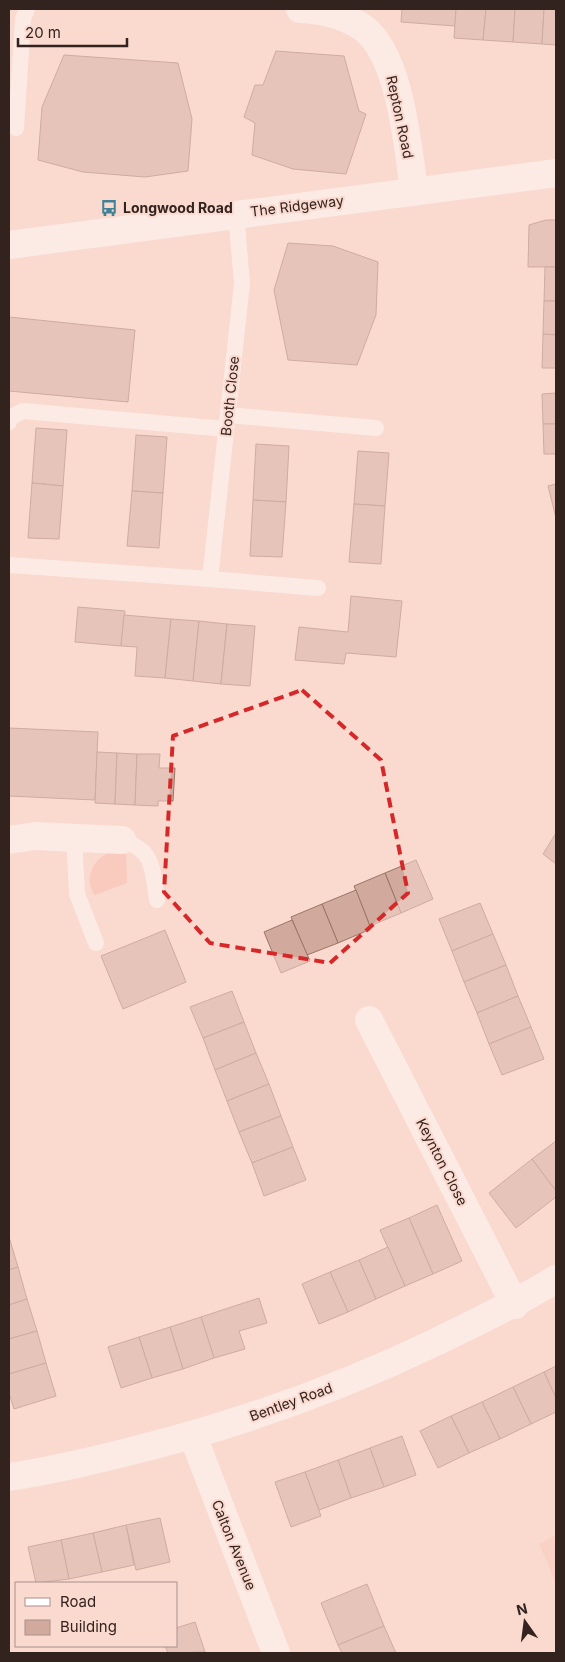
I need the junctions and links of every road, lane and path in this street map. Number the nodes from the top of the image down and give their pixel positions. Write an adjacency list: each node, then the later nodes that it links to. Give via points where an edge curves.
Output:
1 (27, 9): 3 (lane, via 23,19)
2 (300, 9): 5 (street, Repton Road, via 344,18 363,28 378,44 390,67 401,105)
3 (16, 128)
4 (556, 173): 5 (street, The Ridgeway)
5 (414, 191): 6 (street, The Ridgeway)
6 (236, 214): 7 (street, The Ridgeway); 9 (lane, Booth Close, via 242,282)
7 (9, 245)
8 (9, 422): 9 (lane, via 9,418 23,410)
9 (227, 422): 10 (lane); 12 (lane, Booth Close)
10 (376, 428)
11 (9, 565): 12 (lane)
12 (210, 579): 13 (lane)
13 (318, 588)
14 (74, 838): 15 (street, via 35,836); 16 (street); 18 (lane, via 77,894)
15 (9, 840)
16 (122, 840): 17 (lane, via 137,845 146,854 152,866)
17 (158, 900)
18 (96, 943)
19 (369, 1020): 21 (street, Keynton Close)
20 (556, 1279): 21 (street, Bentley Road)
21 (515, 1305): 22 (street, Bentley Road, via 304,1400)
22 (192, 1436): 23 (street, Bentley Road, via 44,1472); 24 (street, Calton Avenue)
23 (9, 1477)
24 (276, 1653)

